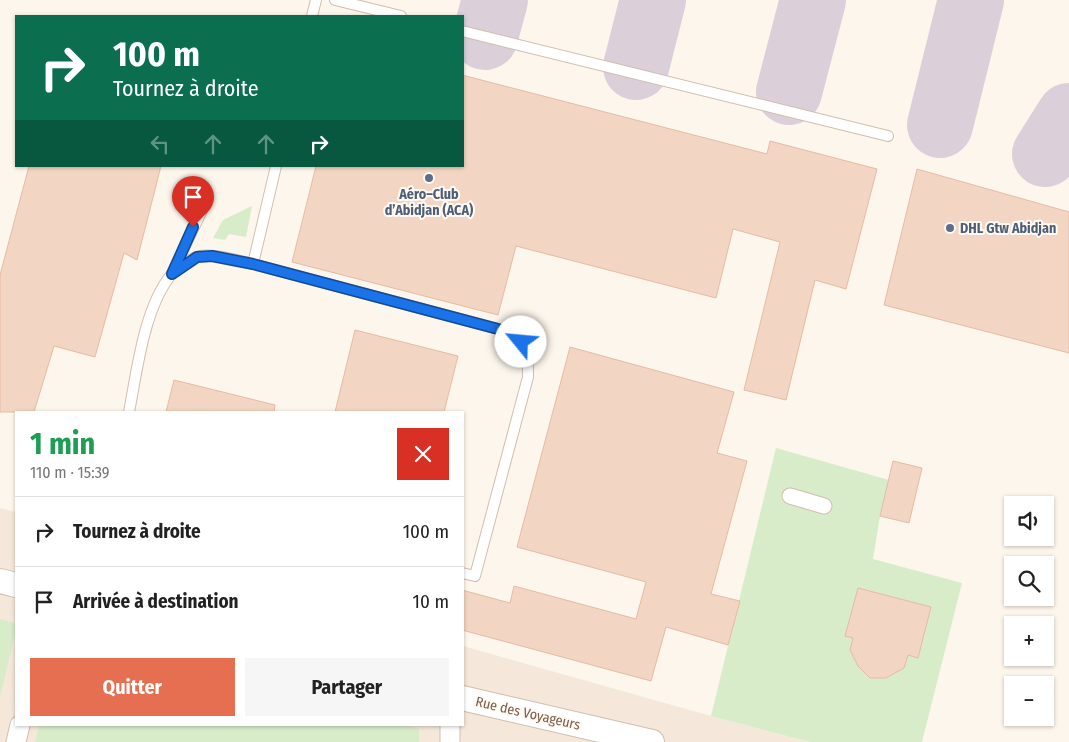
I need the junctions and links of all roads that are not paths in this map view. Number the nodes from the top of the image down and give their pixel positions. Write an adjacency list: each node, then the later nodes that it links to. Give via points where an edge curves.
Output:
1 (316, 0): 3 (lane)
2 (335, 0): 4 (lane)
3 (312, 15)
4 (397, 15)
5 (464, 31): 6 (lane)
6 (888, 136)
7 (276, 167): 9 (lane)
8 (208, 198): 10 (lane)
9 (253, 264): 10 (lane, via 212,256 197,257); 14 (lane, via 498,329 521,342 528,356 528,377 475,576)
10 (172, 274): 11 (lane, via 148,321)
11 (129, 411)
12 (790, 496): 13 (street)
13 (824, 506)
14 (464, 573)
15 (0, 581): 16 (street)
16 (15, 586)
17 (464, 698): 22 (street, Rue des Voyageurs)
18 (20, 726): 20 (street)
19 (450, 726): 21 (street)
20 (16, 742)
21 (450, 742)
22 (652, 742)

